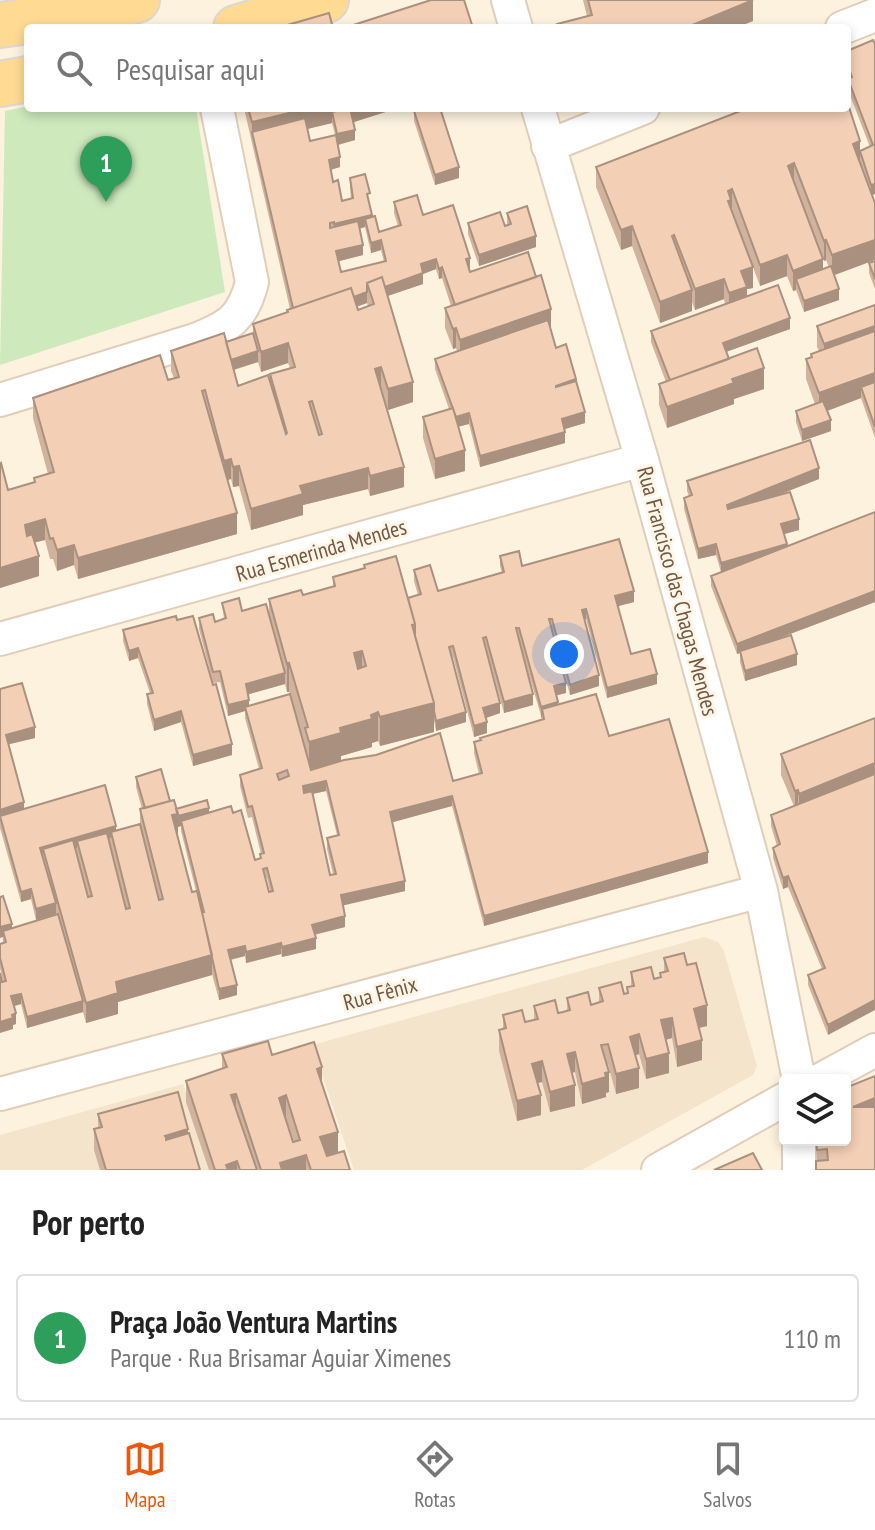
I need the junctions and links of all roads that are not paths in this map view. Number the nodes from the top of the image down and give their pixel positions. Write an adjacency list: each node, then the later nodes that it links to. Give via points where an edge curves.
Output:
1 (137, 0): 8 (main road)
2 (326, 0): 5 (main road)
3 (508, 0): 6 (street)
4 (875, 15): 7 (street)
5 (249, 24)
6 (515, 24)
7 (851, 24)
8 (0, 25)
9 (24, 80): 10 (main road)
10 (0, 84)
11 (218, 112): 15 (street, via 252,282 237,315 224,328 195,340)
12 (539, 112): 14 (street, Rua Francisco das Chagas Mendes)
13 (633, 112): 14 (street)
14 (548, 146): 16 (street, Rua Francisco das Chagas Mendes)
15 (0, 400)
16 (642, 460): 17 (street, Rua Esmerinda Mendes); 18 (street, Rua Francisco das Chagas Mendes)
17 (0, 639)
18 (761, 891): 20 (street, Rua Francisco das Chagas Mendes); 22 (street, Rua Fênix)
19 (875, 1050): 21 (street)
20 (798, 1074)
21 (831, 1074)
22 (0, 1094)
23 (779, 1102): 25 (street)
24 (799, 1146): 26 (street)
25 (658, 1170)
26 (799, 1170)

